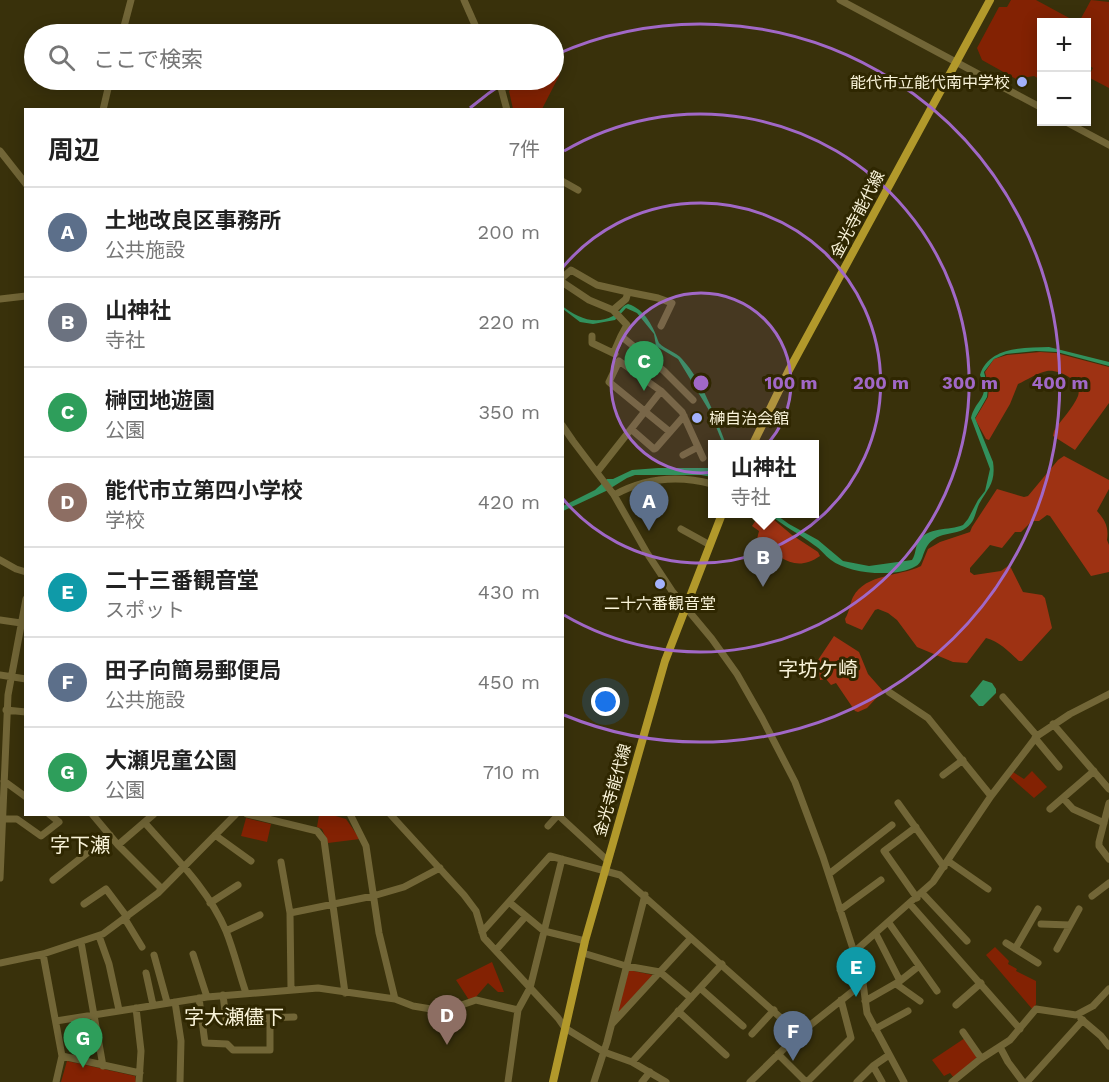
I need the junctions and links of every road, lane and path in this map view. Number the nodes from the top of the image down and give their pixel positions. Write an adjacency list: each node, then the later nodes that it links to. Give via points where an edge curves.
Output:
1 (131, 0): 5 (street)
2 (464, 0): 6 (street)
3 (840, 0): 7 (street)
4 (990, 0): 7 (main road, 金光寺能代線)
5 (125, 24)
6 (475, 24)
7 (958, 63): 10 (street); 37 (main road, 金光寺能代線, via 789,370)
8 (108, 90): 11 (street)
9 (502, 90): 12 (street)
10 (1037, 106)
11 (103, 108)
12 (506, 108)
13 (1073, 126): 14 (street)
14 (1109, 145)
15 (0, 151): 16 (street)
16 (24, 181)
17 (564, 182): 18 (street)
18 (578, 190)
19 (564, 278): 21 (street, via 571,270 597,285)
20 (564, 281): 24 (street)
21 (628, 292): 24 (street); 25 (street, via 672,303)
22 (24, 296): 23 (street)
23 (0, 298)
24 (616, 314): 27 (street, via 627,325)
25 (662, 326)
26 (592, 336): 28 (street, via 592,343)
27 (621, 336): 28 (street); 31 (street)
28 (614, 352): 29 (street)
29 (619, 361): 30 (street); 32 (street, via 609,382)
30 (661, 391): 32 (street); 33 (street)
31 (693, 400)
32 (644, 411): 35 (street); 36 (street)
33 (684, 416): 36 (street); 38 (street)
34 (564, 428): 41 (street)
35 (631, 429): 36 (street, via 654,449); 41 (street)
36 (670, 432)
37 (755, 440)
38 (698, 447): 39 (street); 40 (street)
39 (683, 455)
40 (703, 458)
41 (597, 472): 43 (street)
42 (708, 483): 43 (street, via 651,480)
43 (614, 495): 49 (street, via 647,553)
44 (720, 518): 46 (main road, 金光寺能代線)
45 (681, 529): 46 (street)
46 (710, 545): 49 (main road, 金光寺能代線)
47 (0, 560): 48 (street)
48 (24, 571)
49 (686, 605): 96 (main road, 金光寺能代線, via 665,661); 102 (street, via 737,674 762,718 795,782)
50 (24, 609): 52 (street)
51 (0, 620): 52 (street)
52 (21, 623): 54 (street)
53 (0, 675): 54 (street)
54 (11, 677): 55 (street); 59 (street)
55 (24, 679)
56 (889, 692): 63 (street, via 928,718)
57 (1109, 694): 61 (street)
58 (1003, 697): 62 (street)
59 (6, 710): 60 (street); 67 (street)
60 (24, 712)
61 (1053, 724): 62 (street); 65 (street)
62 (1036, 737): 64 (street); 70 (street)
63 (963, 760): 66 (street); 70 (street)
64 (1059, 767)
65 (1094, 771): 68 (street); 71 (street)
66 (943, 775)
67 (2, 783): 69 (street); 84 (street)
68 (1109, 789)
69 (24, 796)
70 (991, 796): 98 (street)
71 (1063, 798): 74 (street); 85 (street, via 1073,809)
72 (898, 803): 89 (street)
73 (1109, 803): 85 (street)
74 (1050, 809)
75 (52, 816): 84 (street, via 59,822 41,836 17,819)
76 (94, 816): 90 (street)
77 (152, 816): 86 (street)
78 (234, 816): 91 (street)
79 (255, 816): 118 (street, via 317,831 324,840)
80 (351, 816): 111 (street, via 366,846)
81 (392, 816): 100 (street)
82 (556, 816): 88 (street)
83 (558, 816): 96 (street)
84 (2, 819): 103 (street)
85 (1104, 823): 94 (street, via 1099,846)
86 (145, 824): 92 (street); 99 (street)
87 (892, 825): 102 (street)
88 (548, 826)
89 (916, 827): 98 (street); 112 (street, via 884,851)
90 (110, 835): 92 (street); 104 (street)
91 (215, 835): 95 (street); 99 (street)
92 (118, 845): 108 (street)
93 (562, 859): 101 (street); 114 (street, via 550,856); 130 (street)
94 (1109, 859)
95 (251, 861)
96 (608, 861): 101 (main road, 金光寺能代線)
97 (281, 862): 122 (street)
98 (946, 864): 109 (street); 112 (street)
99 (184, 868): 108 (street); 115 (street)
100 (440, 868): 111 (street); 131 (street, via 476,911)
101 (604, 871): 110 (street, via 620,875); 135 (main road, 金光寺能代線)
102 (829, 874): 121 (street)
103 (0, 878)
104 (53, 880)
105 (881, 880): 121 (street)
106 (1109, 883): 113 (street)
107 (238, 885): 115 (street)
108 (162, 889): 125 (street)
109 (988, 889)
110 (645, 895): 134 (street); 151 (street)
111 (373, 896): 118 (street); 168 (street)
112 (920, 896): 117 (street); 136 (street)
113 (1092, 896)
114 (509, 902): 124 (street); 131 (street)
115 (210, 903): 129 (street)
116 (84, 904): 125 (street, via 106,889)
117 (910, 904): 126 (street); 157 (street)
118 (333, 905): 122 (street); 164 (street)
119 (1038, 909): 140 (street)
120 (1079, 909): 128 (street)
121 (840, 910): 143 (street)
122 (290, 913): 160 (street)
123 (260, 915): 129 (street)
124 (526, 916): 130 (street); 142 (street)
125 (126, 918): 133 (street); 139 (street)
126 (889, 923): 132 (street); 152 (street)
127 (1041, 924): 128 (street)
128 (1070, 925): 141 (street)
129 (226, 931): 163 (street)
130 (544, 931): 135 (street); 158 (street)
131 (482, 932): 142 (street)
132 (876, 934): 143 (street); 155 (street)
133 (99, 936): 137 (street); 176 (street)
134 (691, 938): 150 (street); 153 (street)
135 (585, 941): 144 (main road, 金光寺能代線)
136 (967, 941)
137 (81, 942): 145 (street); 181 (street)
138 (1006, 943): 140 (street)
139 (142, 946)
140 (1015, 949): 149 (street)
141 (1057, 949)
142 (496, 950): 158 (street)
143 (854, 952): 156 (street)
144 (583, 953): 151 (street); 188 (main road, 金光寺能代線)
145 (43, 954): 148 (street); 185 (street)
146 (193, 954): 166 (street)
147 (154, 955): 172 (street)
148 (0, 963)
149 (1038, 963)
150 (722, 964): 159 (street); 178 (street)
151 (626, 966): 153 (street); 186 (street)
152 (919, 966): 155 (street); 162 (street)
153 (660, 972): 167 (street); 186 (street)
154 (146, 973): 173 (street)
155 (898, 982): 170 (street); 171 (street)
156 (862, 983): 169 (street); 170 (street)
157 (981, 983): 174 (street); 190 (street)
158 (530, 988): 177 (street); 188 (street)
159 (700, 988): 167 (street); 187 (street)
160 (291, 989): 163 (street); 164 (street)
161 (1109, 989): 183 (street)
162 (937, 991)
163 (246, 993): 165 (street)
164 (345, 993): 168 (street)
165 (222, 995): 166 (street); 184 (street, via 226,1019)
166 (203, 998): 172 (street); 184 (street, via 205,1043 227,1044 233,1050 270,1050)
167 (690, 998): 179 (street)
168 (395, 999): 177 (street, via 413,1006 450,1009 476,1000)
169 (841, 1000): 193 (street); 216 (street, via 851,1038)
170 (865, 1001): 189 (street)
171 (920, 1001)
172 (171, 1002): 173 (street); 209 (street, via 181,1041)
173 (153, 1005): 175 (street)
174 (956, 1005)
175 (136, 1008): 176 (street); 206 (street)
176 (119, 1010): 181 (street)
177 (518, 1010): 210 (street)
178 (774, 1010): 192 (street); 193 (street)
179 (678, 1011): 198 (street); 202 (street)
180 (908, 1011): 189 (street)
181 (95, 1015): 185 (street); 203 (street)
182 (294, 1017): 184 (street)
183 (1079, 1018): 190 (street, via 1036,1009); 194 (street); 221 (street)
184 (270, 1019)
185 (56, 1021): 200 (street)
186 (610, 1026): 196 (street)
187 (742, 1026)
188 (565, 1028): 196 (street); 211 (main road, 金光寺能代線)
189 (875, 1029): 199 (street)
190 (1020, 1029): 195 (street)
191 (963, 1032): 201 (street)
192 (752, 1034)
193 (799, 1034): 197 (street)
194 (1109, 1046)
195 (1000, 1047): 201 (street); 221 (street)
196 (604, 1052): 202 (street); 212 (street)
197 (778, 1054): 215 (street); 216 (street)
198 (726, 1055)
199 (889, 1055): 204 (street); 219 (street)
200 (62, 1056): 203 (street); 207 (street)
201 (981, 1058): 220 (street)
202 (632, 1062): 205 (street)
203 (103, 1066): 206 (street)
204 (873, 1066): 217 (street); 218 (street)
205 (650, 1072): 213 (street); 214 (street)
206 (140, 1073): 208 (street)
207 (56, 1082)
208 (139, 1082)
209 (180, 1082)
210 (508, 1082)
211 (553, 1082)
212 (594, 1082)
213 (642, 1082)
214 (666, 1082)
215 (750, 1082)
216 (806, 1082)
217 (857, 1082)
218 (882, 1082)
219 (904, 1082)
220 (952, 1082)
221 (1025, 1082)

